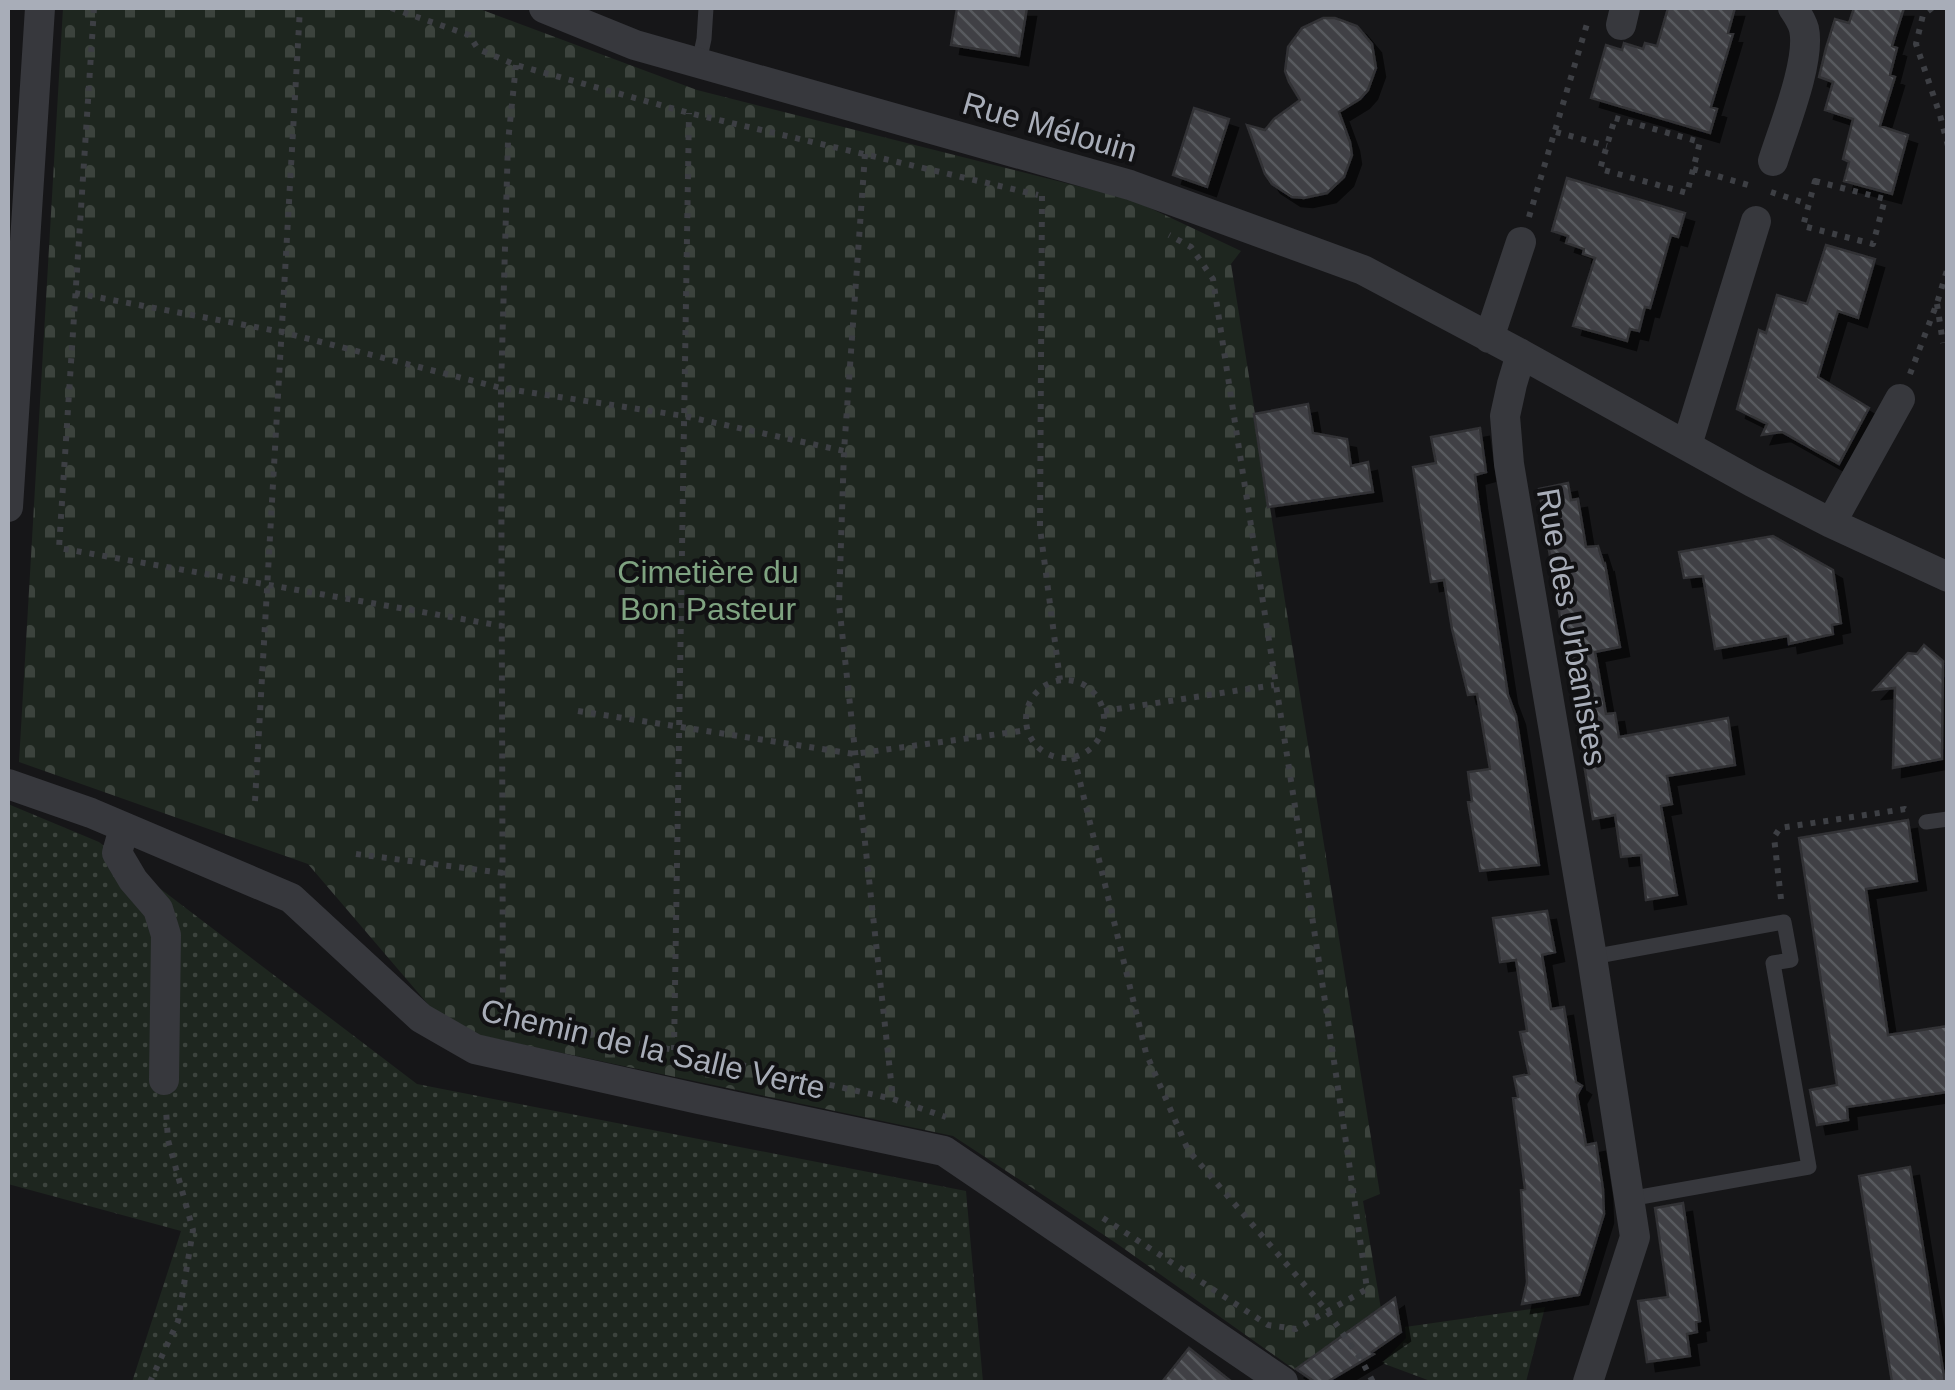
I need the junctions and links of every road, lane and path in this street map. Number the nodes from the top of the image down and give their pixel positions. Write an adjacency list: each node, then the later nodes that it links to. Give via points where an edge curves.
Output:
1 (40, 8): 35 (street)
2 (94, 8): 24 (path)
3 (300, 8): 26 (path)
4 (390, 8): 11 (path, via 469,35 478,49)
5 (544, 8): 10 (street, Rue Mélouin, via 635,45)
6 (706, 8): 10 (lane)
7 (1793, 8): 17 (street, via 1804,46)
8 (1932, 8): 15 (path, via 1922,15 1916,44)
9 (1623, 16): 13 (path, via 1620,32 1588,24)
10 (699, 62): 27 (street, Rue Mélouin, via 1130,185 1362,270)
11 (516, 65): 12 (path); 30 (path)
12 (690, 114): 16 (path); 32 (path)
13 (1556, 132): 14 (path); 22 (path)
14 (1607, 146): 18 (path, via 1600,169 1686,193); 18 (path, via 1614,118 1700,142)
15 (1948, 146)
16 (865, 154): 34 (path); 40 (path, via 1042,196 1040,528)
17 (1773, 161)
18 (1693, 169): 19 (path)
19 (1808, 204): 19 (path, via 1815,181 1885,199 1873,244 1803,226)
20 (1756, 221): 33 (street)
21 (1161, 232): 41 (path, via 1191,247 1213,280)
22 (1521, 242): 27 (street)
23 (1948, 267): 25 (path)
24 (75, 293): 26 (path); 38 (path, via 58,548)
25 (1937, 303): 28 (path); 31 (path)
26 (282, 332): 30 (path); 38 (path)
27 (1489, 338): 29 (street, Rue Mélouin)
28 (1943, 344)
29 (1521, 354): 33 (street); 56 (street, Rue des Urbanistes, via 1505,416 1509,464)
30 (502, 388): 32 (path); 39 (path)
31 (1900, 399): 36 (street)
32 (684, 416): 34 (path); 44 (path)
33 (1687, 445): 36 (street)
34 (844, 451): 46 (path, via 839,604)
35 (8, 507)
36 (1831, 523): 37 (street)
37 (1948, 577)
38 (268, 586): 39 (path); 49 (path)
39 (502, 626): 54 (path)
40 (1060, 680): 43 (path, via 1088,686); 45 (path, via 1032,698)
41 (1274, 685): 43 (path); 62 (path, via 1367,1290)
42 (578, 711): 44 (path)
43 (1104, 711): 47 (path, via 1098,740)
44 (679, 726): 46 (path); 58 (path)
45 (1028, 730): 46 (path); 47 (path, via 1046,753)
46 (854, 754): 60 (path)
47 (1074, 757): 62 (path, via 1146,1053 1188,1150)
48 (8, 784): 52 (street, Chemin de la Salle Verte)
49 (255, 802)
50 (1948, 818): 51 (lane)
51 (1926, 822): 55 (path, via 1905,809 1780,828 1774,837)
52 (124, 828): 59 (street, via 117,853 158,909 166,935); 64 (street, Chemin de la Salle Verte, via 291,898 421,1018 475,1049 944,1150)
53 (356, 854): 54 (path)
54 (503, 873): 57 (path)
55 (1784, 922): 56 (lane); 61 (lane, via 1791,960 1773,964 1810,1167)
56 (1592, 956): 61 (street, Rue des Urbanistes)
57 (503, 1018)
58 (674, 1050)
59 (164, 1080): 63 (path, via 168,1140 192,1230 178,1321)
60 (893, 1098)
61 (1629, 1199): 66 (street, Rue des Urbanistes, via 1634,1237)
62 (1327, 1311): 65 (path)
63 (150, 1382)
64 (1283, 1382)
65 (1372, 1382)
66 (1588, 1382)

